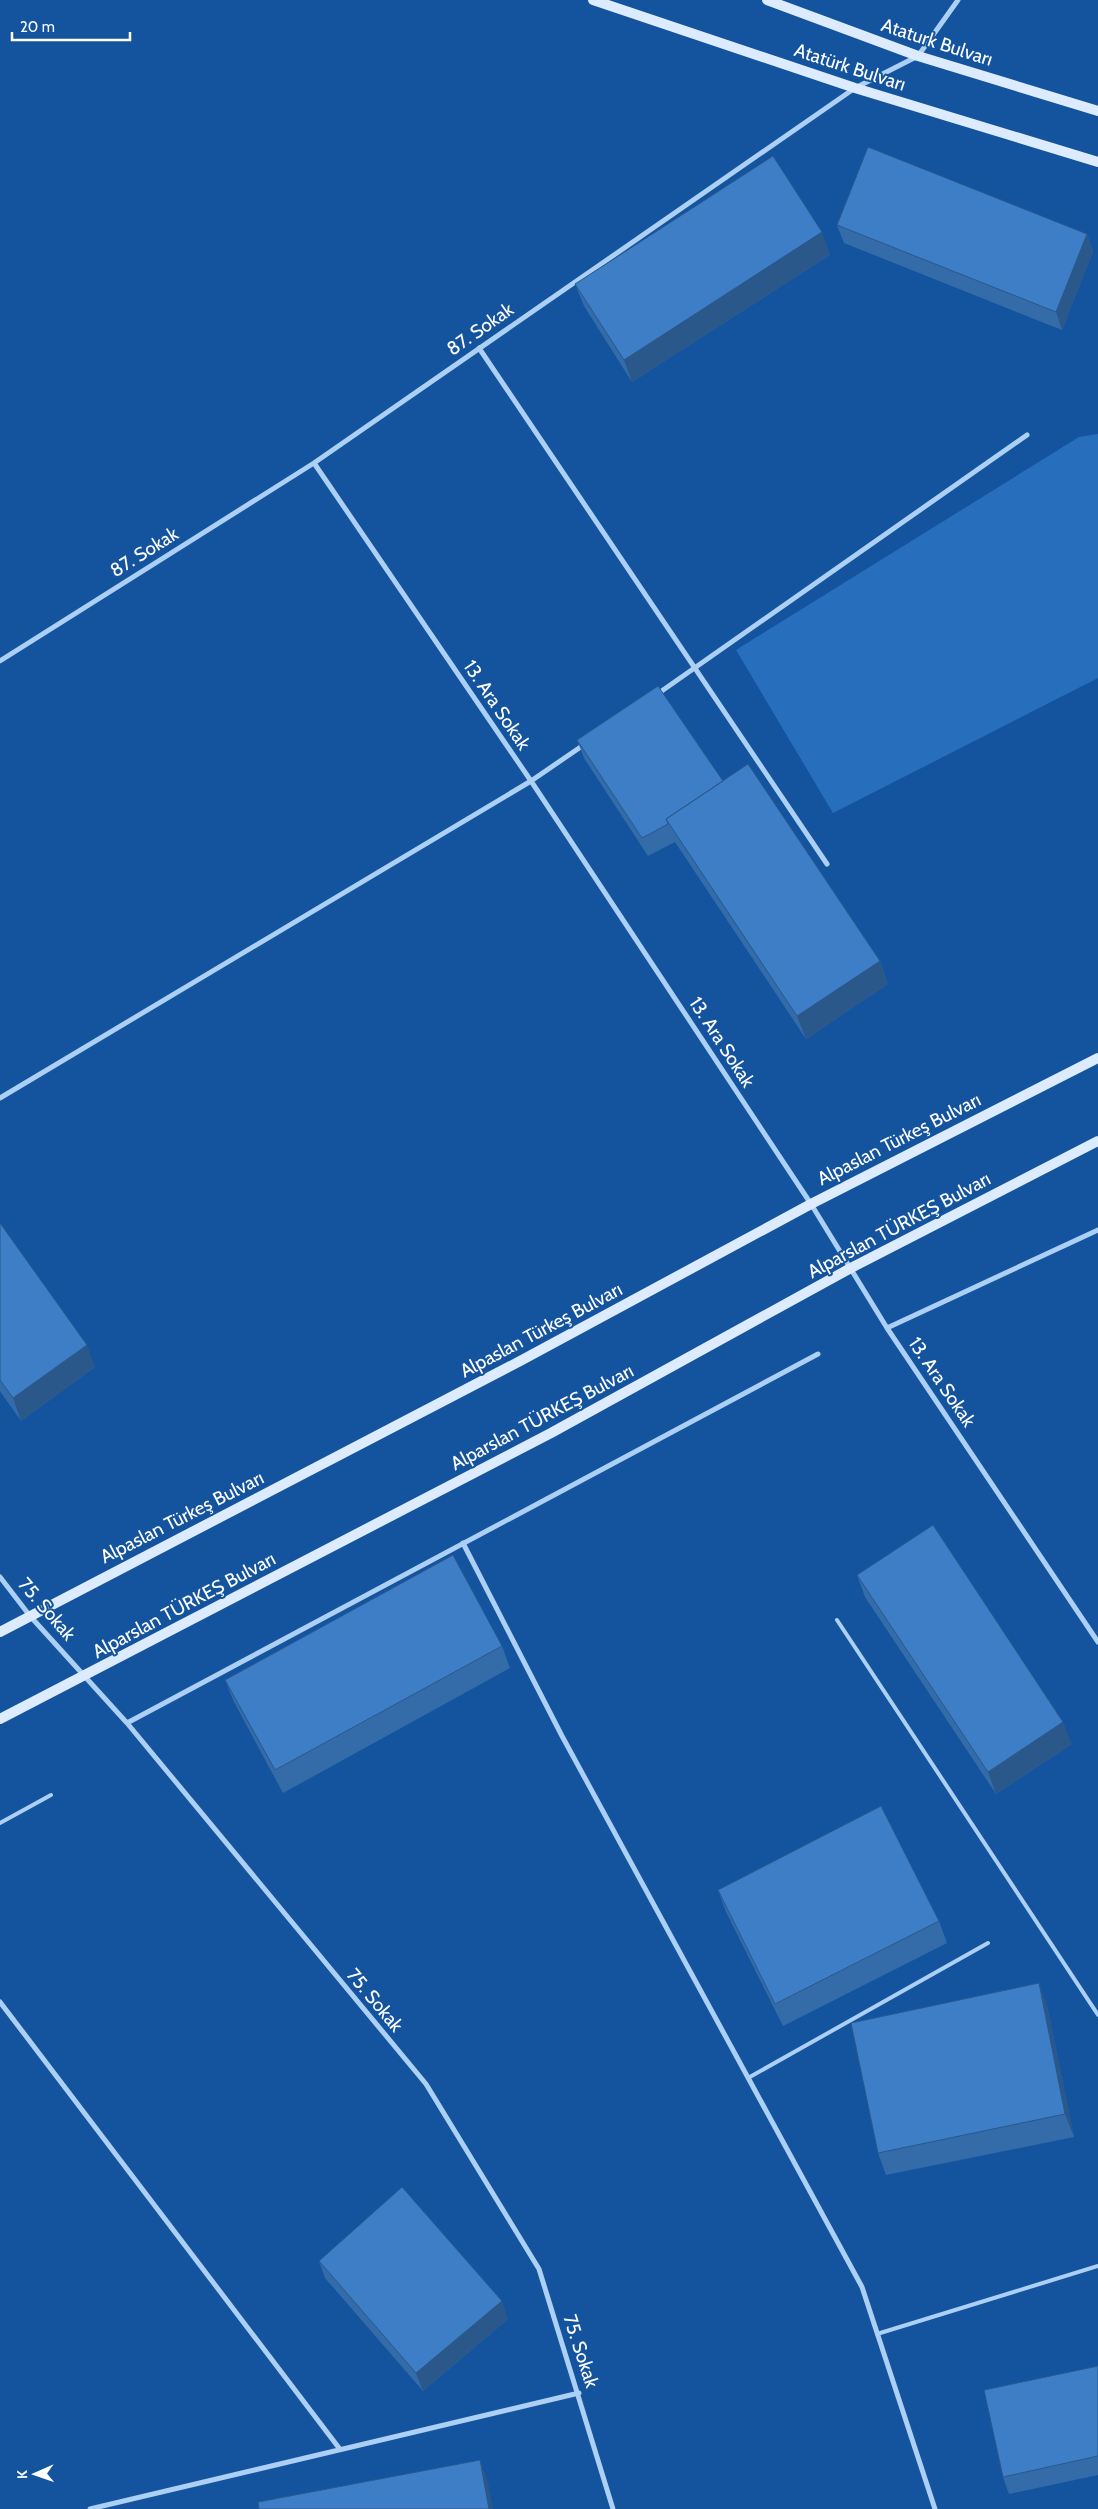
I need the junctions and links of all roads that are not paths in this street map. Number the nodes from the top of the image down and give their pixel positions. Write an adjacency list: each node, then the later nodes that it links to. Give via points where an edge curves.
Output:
1 (593, 0): 5 (main road, Atatürk Bulvarı)
2 (766, 0): 4 (main road, Ataturk Bulvarı)
3 (958, 0): 4 (street, 87. Sokak)
4 (918, 56): 5 (street, 87. Sokak); 6 (main road, Ataturk Bulvarı)
5 (855, 88): 7 (main road, Atatürk Bulvarı); 8 (street, 87. Sokak)
6 (1098, 111)
7 (1098, 162)
8 (479, 348): 10 (street, 87. Sokak); 12 (street)
9 (1026, 435): 12 (street)
10 (314, 463): 11 (street, 87. Sokak); 15 (street, 13. Ara Sokak)
11 (0, 661)
12 (695, 668): 13 (street); 16 (street)
13 (654, 696)
14 (588, 741): 15 (street)
15 (531, 781): 18 (street); 20 (street, 13. Ara Sokak)
16 (828, 864)
17 (1098, 1058): 20 (main road, Alpaslan Türkeş Bulvarı)
18 (0, 1098)
19 (1098, 1141): 22 (main road, Alparslan TÜRKEŞ Bulvarı)
20 (811, 1204): 22 (street, 13. Ara Sokak); 27 (main road, Alpaslan Türkeş Bulvarı, via 522,1360)
21 (1098, 1230): 23 (street)
22 (850, 1269): 23 (street, 13. Ara Sokak); 31 (main road, Alparslan TÜRKEŞ Bulvarı, via 551,1433)
23 (887, 1328): 30 (street, 13. Ara Sokak)
24 (818, 1354): 25 (street)
25 (463, 1543): 33 (street); 39 (street, via 562,1736)
26 (0, 1577): 27 (street, 75. Sokak)
27 (30, 1616): 29 (main road, Alpaslan Türkeş Bulvarı); 31 (street, 75. Sokak)
28 (837, 1620): 38 (lane)
29 (0, 1632)
30 (1098, 1642)
31 (86, 1676): 32 (main road, Alparslan TÜRKEŞ Bulvarı); 33 (street, 75. Sokak)
32 (0, 1719)
33 (127, 1723): 42 (street, 75. Sokak, via 426,2084 539,2269)
34 (51, 1795): 35 (lane)
35 (0, 1823)
36 (988, 1943): 39 (lane)
37 (0, 2002): 43 (street)
38 (1098, 2015)
39 (748, 2078): 41 (street, via 862,2287)
40 (1098, 2266): 41 (lane)
41 (878, 2334): 46 (street)
42 (579, 2393): 43 (street); 45 (street, 75. Sokak)
43 (338, 2448): 44 (street)
44 (90, 2509)
45 (613, 2509)
46 (935, 2509)

